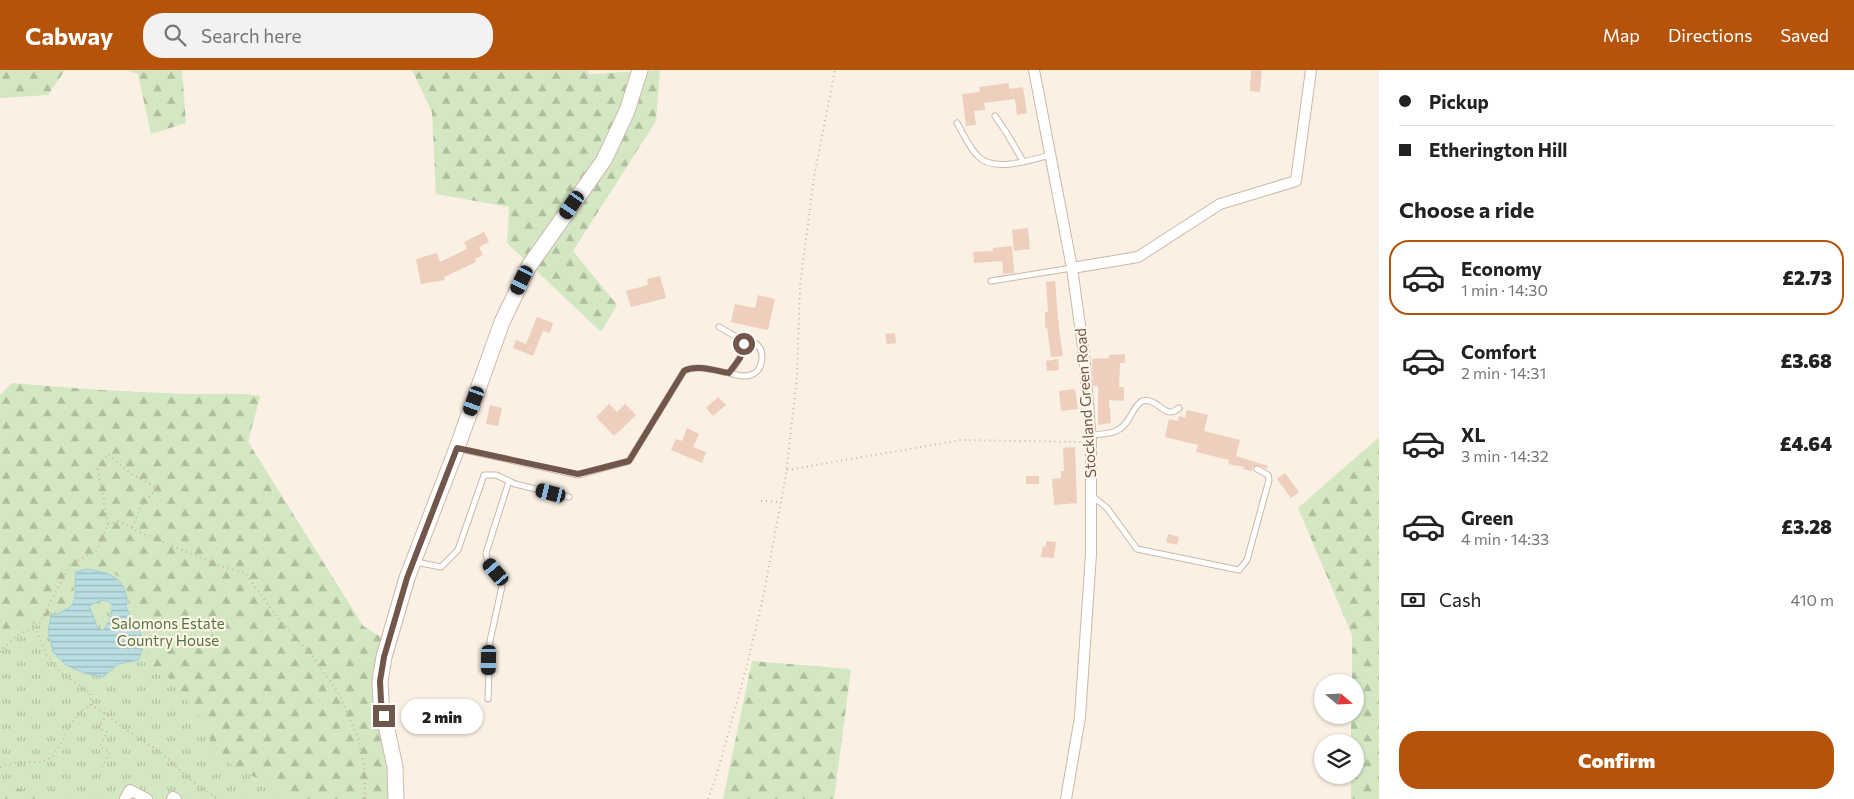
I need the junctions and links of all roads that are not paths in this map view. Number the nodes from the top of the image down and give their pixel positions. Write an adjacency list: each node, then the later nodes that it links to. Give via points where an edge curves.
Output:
1 (640, 70): 15 (street, via 627,111 604,160 529,266 502,322)
2 (1034, 70): 6 (street, Stockland Green Road)
3 (1311, 70): 8 (street, via 1296,181 1220,204 1138,257)
4 (995, 116): 7 (lane)
5 (957, 122): 7 (lane, via 978,157 989,164)
6 (1050, 156): 7 (lane); 8 (street, Stockland Green Road)
7 (1023, 162)
8 (1072, 268): 9 (lane); 14 (street, Stockland Green Road)
9 (991, 281)
10 (719, 327): 11 (lane)
11 (744, 341): 12 (lane, via 740,358); 12 (lane, via 753,342 760,349 760,366 754,374 747,376)
12 (729, 373): 15 (lane, via 696,368 684,371 629,461 578,474)
13 (1179, 408): 14 (lane, via 1166,412 1153,401 1142,401 1122,429)
14 (1091, 438): 18 (street, Stockland Green Road)
15 (457, 448): 20 (street)
16 (1257, 470): 18 (lane, via 1268,475 1269,480 1247,560 1239,570 1137,549 1107,508)
17 (509, 481): 19 (lane); 20 (lane, via 496,475 484,475 458,550 441,567); 21 (lane, via 486,553 488,563 502,586 490,641)
18 (1092, 496): 27 (street, Stockland Green Road, via 1080,717)
19 (569, 498)
20 (413, 561): 26 (street, via 384,657 380,681 395,767)
21 (488, 699)
22 (125, 799): 23 (street, via 130,790)
23 (147, 799)
24 (172, 799): 25 (street)
25 (176, 799)
26 (396, 799)
27 (1066, 799)

